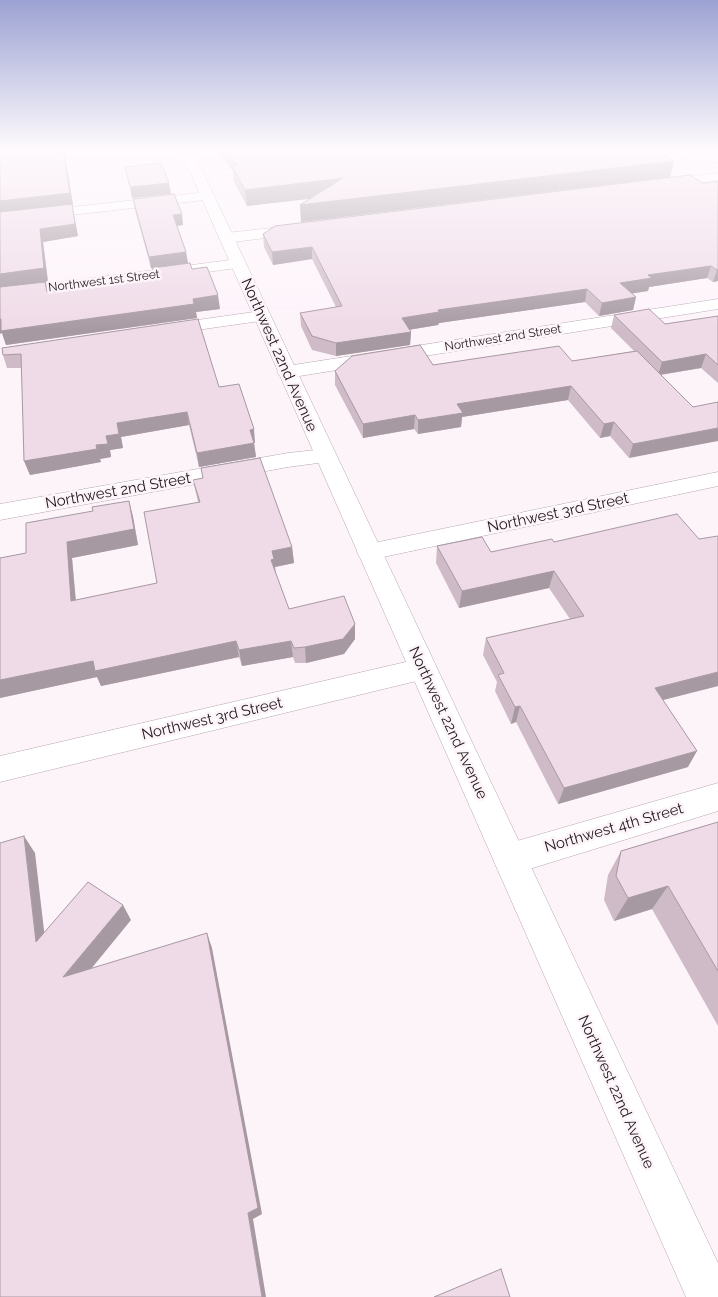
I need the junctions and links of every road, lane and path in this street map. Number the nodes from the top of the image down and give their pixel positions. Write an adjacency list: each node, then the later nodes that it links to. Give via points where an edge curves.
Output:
1 (86, 210): 3 (street)
2 (214, 210): 5 (street, Northwest 22nd Avenue)
3 (0, 219)
4 (310, 228): 5 (street)
5 (226, 238): 6 (street, Northwest 22nd Avenue)
6 (238, 264): 7 (street, Northwest 1st Street); 9 (street, Northwest 22nd Avenue)
7 (0, 295)
8 (718, 304): 11 (street, Northwest 2nd Street)
9 (261, 316): 10 (street); 11 (street, Northwest 22nd Avenue)
10 (144, 333)
11 (287, 372): 12 (street, Northwest 22nd Avenue)
12 (325, 456): 14 (street, Northwest 2nd Street); 15 (street, Northwest 22nd Avenue)
13 (718, 479): 15 (street, Northwest 3rd Street)
14 (0, 512)
15 (370, 552): 16 (street, Northwest 22nd Avenue)
16 (423, 669): 17 (street, Northwest 3rd Street); 19 (street, Northwest 22nd Avenue)
17 (0, 769)
18 (718, 797): 19 (street, Northwest 4th Street)
19 (510, 858): 20 (street, Northwest 22nd Avenue)
20 (710, 1297)

